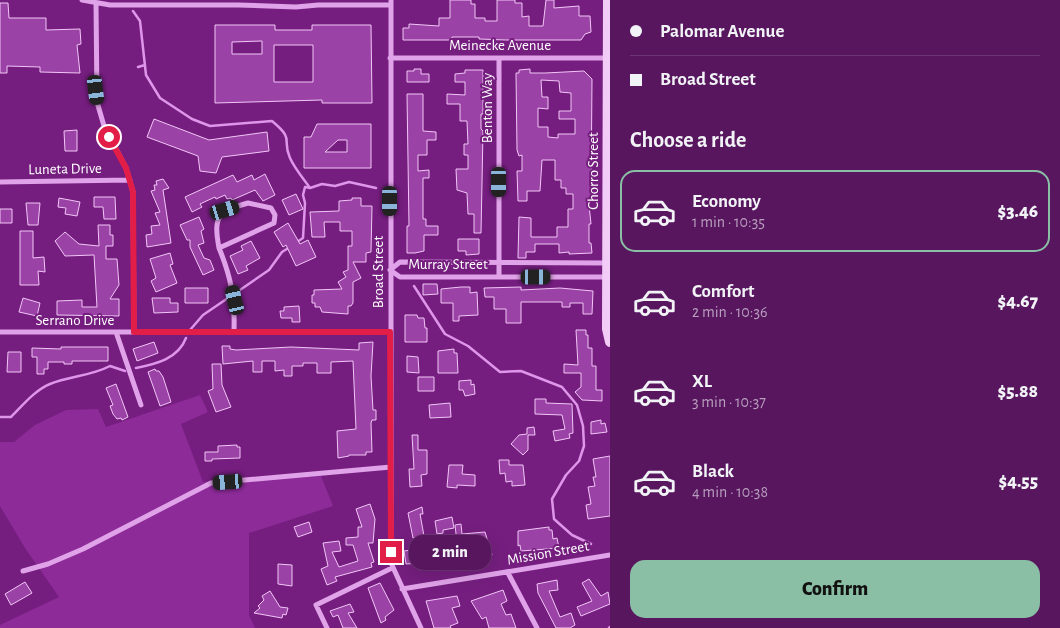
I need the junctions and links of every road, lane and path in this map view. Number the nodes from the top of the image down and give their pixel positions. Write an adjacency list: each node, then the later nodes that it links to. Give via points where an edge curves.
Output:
1 (82, 0): 3 (street)
2 (608, 0): 7 (street, Chorro Street)
3 (96, 3): 4 (street, via 296,7); 8 (street, via 97,102 104,126)
4 (391, 3): 5 (street, Broad Street)
5 (390, 58): 6 (street, Meinecke Avenue); 13 (street, Broad Street)
6 (499, 58): 7 (street, Meinecke Avenue); 11 (street, Benton Way)
7 (609, 58): 12 (street, Chorro Street)
8 (130, 180): 9 (street, Luneta Drive); 19 (street, via 134,205)
9 (0, 182)
10 (219, 248): 10 (street, via 215,227 225,210 248,203 271,208 275,214 274,223); 16 (street, via 235,300)
11 (499, 262): 12 (street, Murray Street); 13 (street, Murray Street, via 400,262); 14 (street, Benton Way)
12 (609, 263): 15 (street, Chorro Street)
13 (390, 270): 14 (street, Murray Street, via 400,276); 20 (street, Broad Street)
14 (499, 277): 15 (street, Murray Street)
15 (609, 278): 21 (street, Chorro Street)
16 (234, 330): 19 (street, Serrano Drive); 20 (street, Serrano Drive)
17 (0, 332): 18 (street, Serrano Drive)
18 (116, 332): 19 (street, Serrano Drive); 22 (street)
19 (134, 332)
20 (390, 332): 23 (street, Broad Street)
21 (610, 342)
22 (141, 405)
23 (391, 467): 25 (street, Broad Street); 26 (street, via 211,483 83,549)
24 (610, 555): 27 (street, Mission Street)
25 (392, 568): 28 (street, Broad Street); 29 (street, via 316,605)
26 (23, 572)
27 (508, 573): 28 (street, Mission Street); 31 (street)
28 (402, 589): 30 (street, Broad Street)
29 (327, 628)
30 (421, 628)
31 (537, 628)

